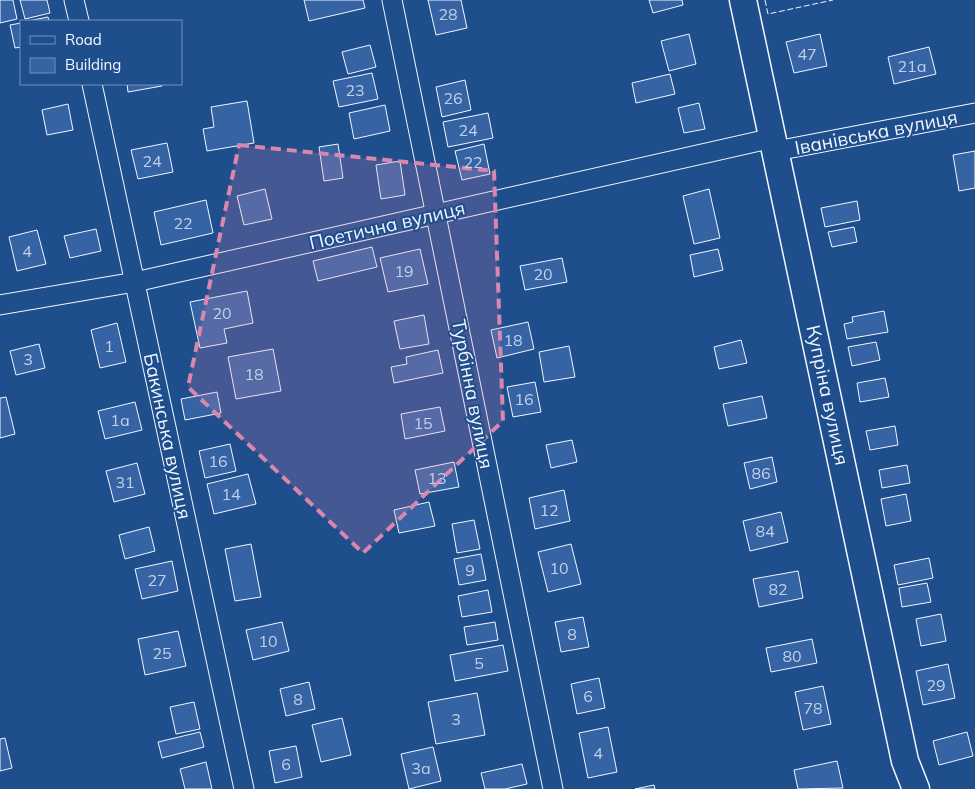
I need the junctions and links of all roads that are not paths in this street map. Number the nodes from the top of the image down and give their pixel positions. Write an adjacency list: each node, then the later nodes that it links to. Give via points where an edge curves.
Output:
1 (74, 0): 4 (street)
2 (392, 0): 8 (street, Турбінна вулиця)
3 (743, 0): 7 (main road, Купріна вулиця)
4 (78, 20)
5 (92, 85): 9 (street, Бакинська вулиця)
6 (975, 113): 7 (street, Іванівська вулиця)
7 (774, 144): 8 (street, Поетична вулиця); 13 (main road, Купріна вулиця, via 905,761)
8 (437, 213): 9 (street, Поетична вулиця); 12 (street, Турбінна вулиця)
9 (135, 282): 10 (street, Поетична вулиця); 11 (street, Бакинська вулиця)
10 (0, 305)
11 (244, 789)
12 (553, 789)
13 (916, 789)

